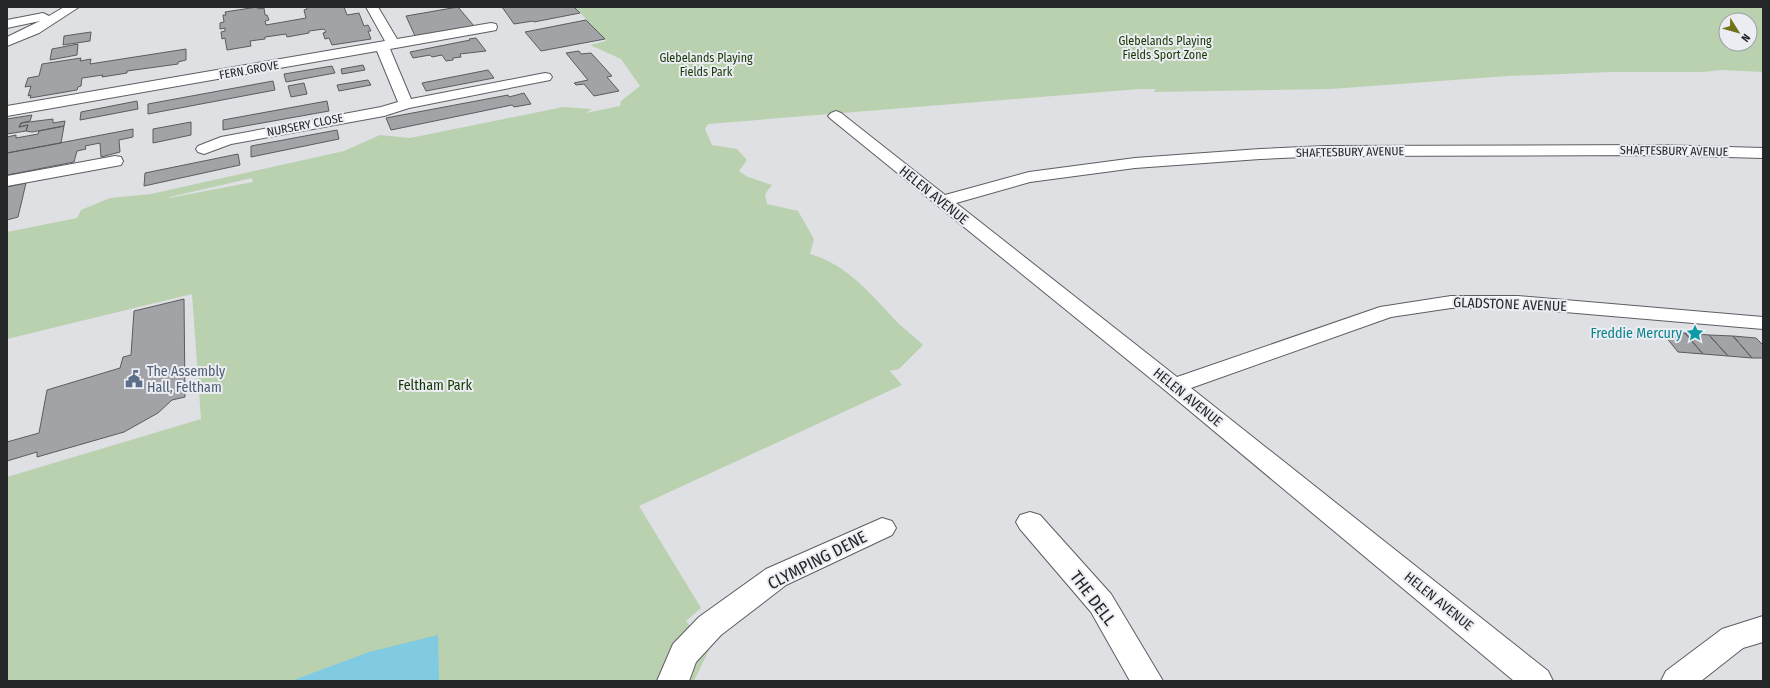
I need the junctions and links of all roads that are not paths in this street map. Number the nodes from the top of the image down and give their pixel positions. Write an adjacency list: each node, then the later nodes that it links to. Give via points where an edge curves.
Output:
1 (372, 7): 8 (street)
2 (71, 8): 3 (street); 4 (street, via 44,17)
3 (48, 22): 6 (street); 7 (street)
4 (7, 24)
5 (491, 27): 8 (street, FERN GROVE)
6 (7, 31)
7 (7, 42)
8 (387, 45): 10 (street); 11 (street, FERN GROVE)
9 (545, 77): 10 (street, NURSERY CLOSE)
10 (406, 104): 13 (street, NURSERY CLOSE, via 384,111 227,140)
11 (7, 111)
12 (836, 116): 17 (street, HELEN AVENUE)
13 (204, 149)
14 (1763, 153): 17 (street, SHAFTESBURY AVENUE, via 1656,150 1325,151 1260,154 1135,163 1030,178)
15 (115, 161): 16 (street)
16 (7, 181)
17 (942, 201): 19 (street, HELEN AVENUE)
18 (1763, 323): 19 (street, GLADSTONE AVENUE, via 1518,302 1451,302 1387,311)
19 (1174, 386): 25 (street, HELEN AVENUE)
20 (1030, 522): 24 (street, THE DELL, via 1101,603)
21 (882, 528): 23 (street, CLYMPING DENE, via 776,577 710,626 684,654)
22 (1763, 629): 26 (street, via 1733,638)
23 (674, 681)
24 (1147, 681)
25 (1537, 681)
26 (1677, 681)

